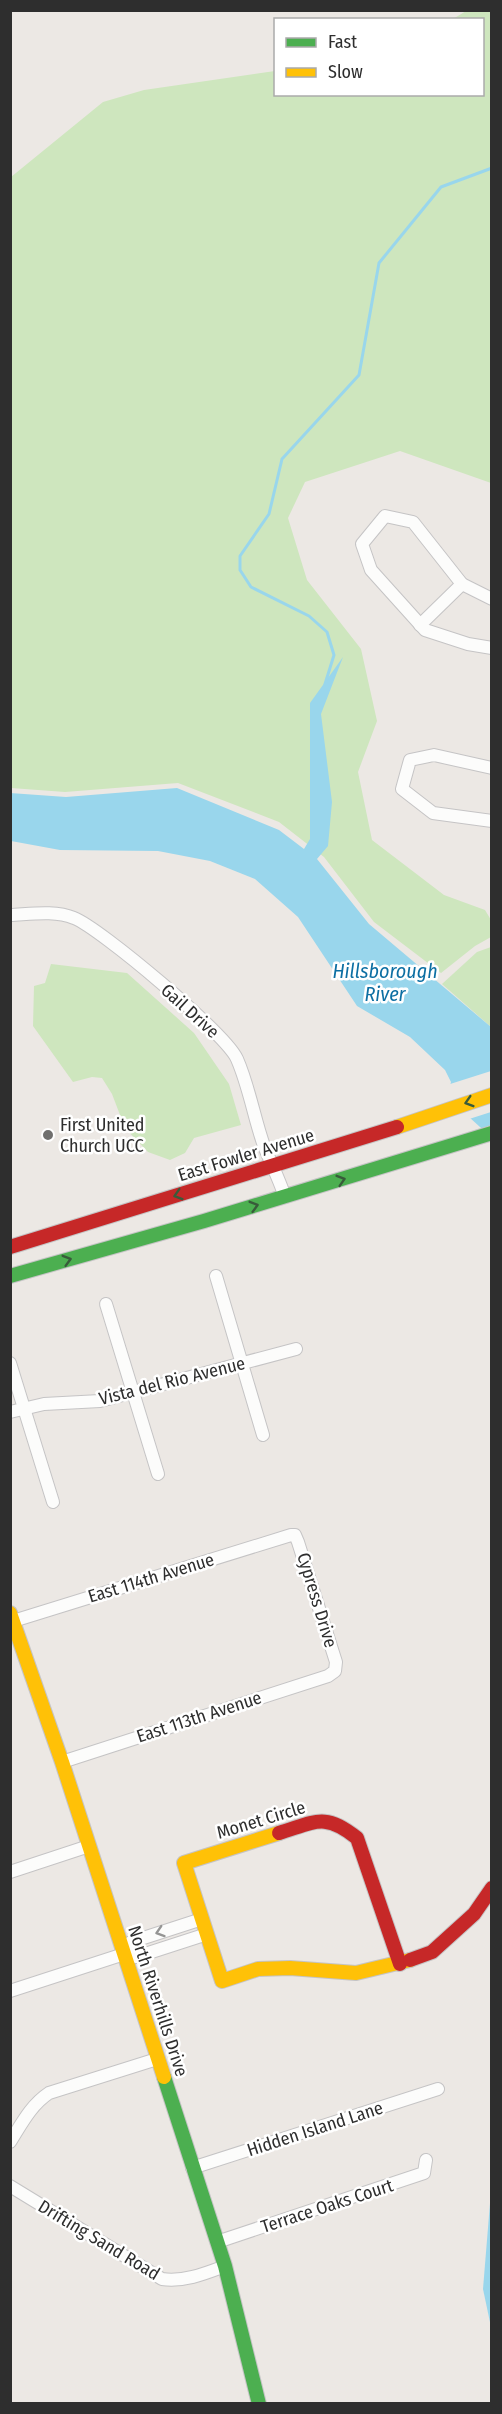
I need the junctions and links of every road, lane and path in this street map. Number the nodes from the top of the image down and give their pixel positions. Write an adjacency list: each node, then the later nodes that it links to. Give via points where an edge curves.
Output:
1 (462, 584): 2 (street); 3 (street); 3 (street, via 413,522 385,516 362,544 371,570)
2 (492, 599)
3 (420, 625): 4 (street, via 468,644)
4 (492, 648)
5 (492, 768): 6 (street, via 434,755 410,760 402,789 433,813)
6 (492, 821)
7 (10, 915): 10 (street, Gail Drive, via 75,918 209,1025 236,1057)
8 (492, 1095): 10 (street, East Fowler Avenue, one-way to 10)
9 (485, 1135): 11 (street, one-way to 9)
10 (274, 1165): 11 (street, Gail Drive); 12 (street, East Fowler Avenue, one-way to 12)
11 (285, 1197): 13 (street, one-way to 11)
12 (10, 1247)
13 (10, 1276)
14 (216, 1276): 18 (street)
15 (106, 1304): 19 (street)
16 (296, 1349): 18 (street, Vista del Rio Avenue)
17 (10, 1363): 20 (street)
18 (242, 1364): 19 (street, Vista del Rio Avenue); 22 (street)
19 (134, 1392): 20 (street, Vista del Rio Avenue, via 85,1403); 23 (street)
20 (24, 1408): 21 (street, Vista del Rio Avenue); 24 (street)
21 (10, 1412)
22 (262, 1435)
23 (158, 1474)
24 (53, 1502)
25 (291, 1534): 26 (street, East 114th Avenue); 27 (street, Cypress Drive, via 302,1552 336,1662)
26 (11, 1619): 28 (street, North Riverhills Drive)
27 (335, 1671): 28 (street, East 113th Avenue)
28 (62, 1762): 29 (street, North Riverhills Drive)
29 (89, 1846): 30 (street); 34 (street, North Riverhills Drive)
30 (10, 1872)
31 (492, 1888): 35 (street, via 474,1914 432,1952)
32 (202, 1919): 33 (street, Monet Circle); 34 (street, one-way to 34, via 131,1942); 35 (street, Monet Circle, via 184,1863 321,1820 340,1824 357,1838)
33 (207, 1934): 34 (street, via 136,1957); 35 (street, Monet Circle, via 222,1981 258,1970 290,1968 356,1974)
34 (124, 1954): 36 (street); 37 (street, North Riverhills Drive)
35 (400, 1964)
36 (10, 1991)
37 (157, 2059): 39 (street, via 49,2093 38,2100); 41 (street, North Riverhills Drive)
38 (438, 2089): 41 (street, Hidden Island Lane)
39 (10, 2142)
40 (426, 2160): 43 (street, Terrace Oaks Court, via 424,2173)
41 (192, 2168): 43 (street, North Riverhills Drive)
42 (10, 2186): 44 (street, Drifting Sand Road, via 162,2279 175,2281)
43 (217, 2242): 44 (street, North Riverhills Drive)
44 (225, 2266): 45 (street, North Riverhills Drive)
45 (259, 2403)

